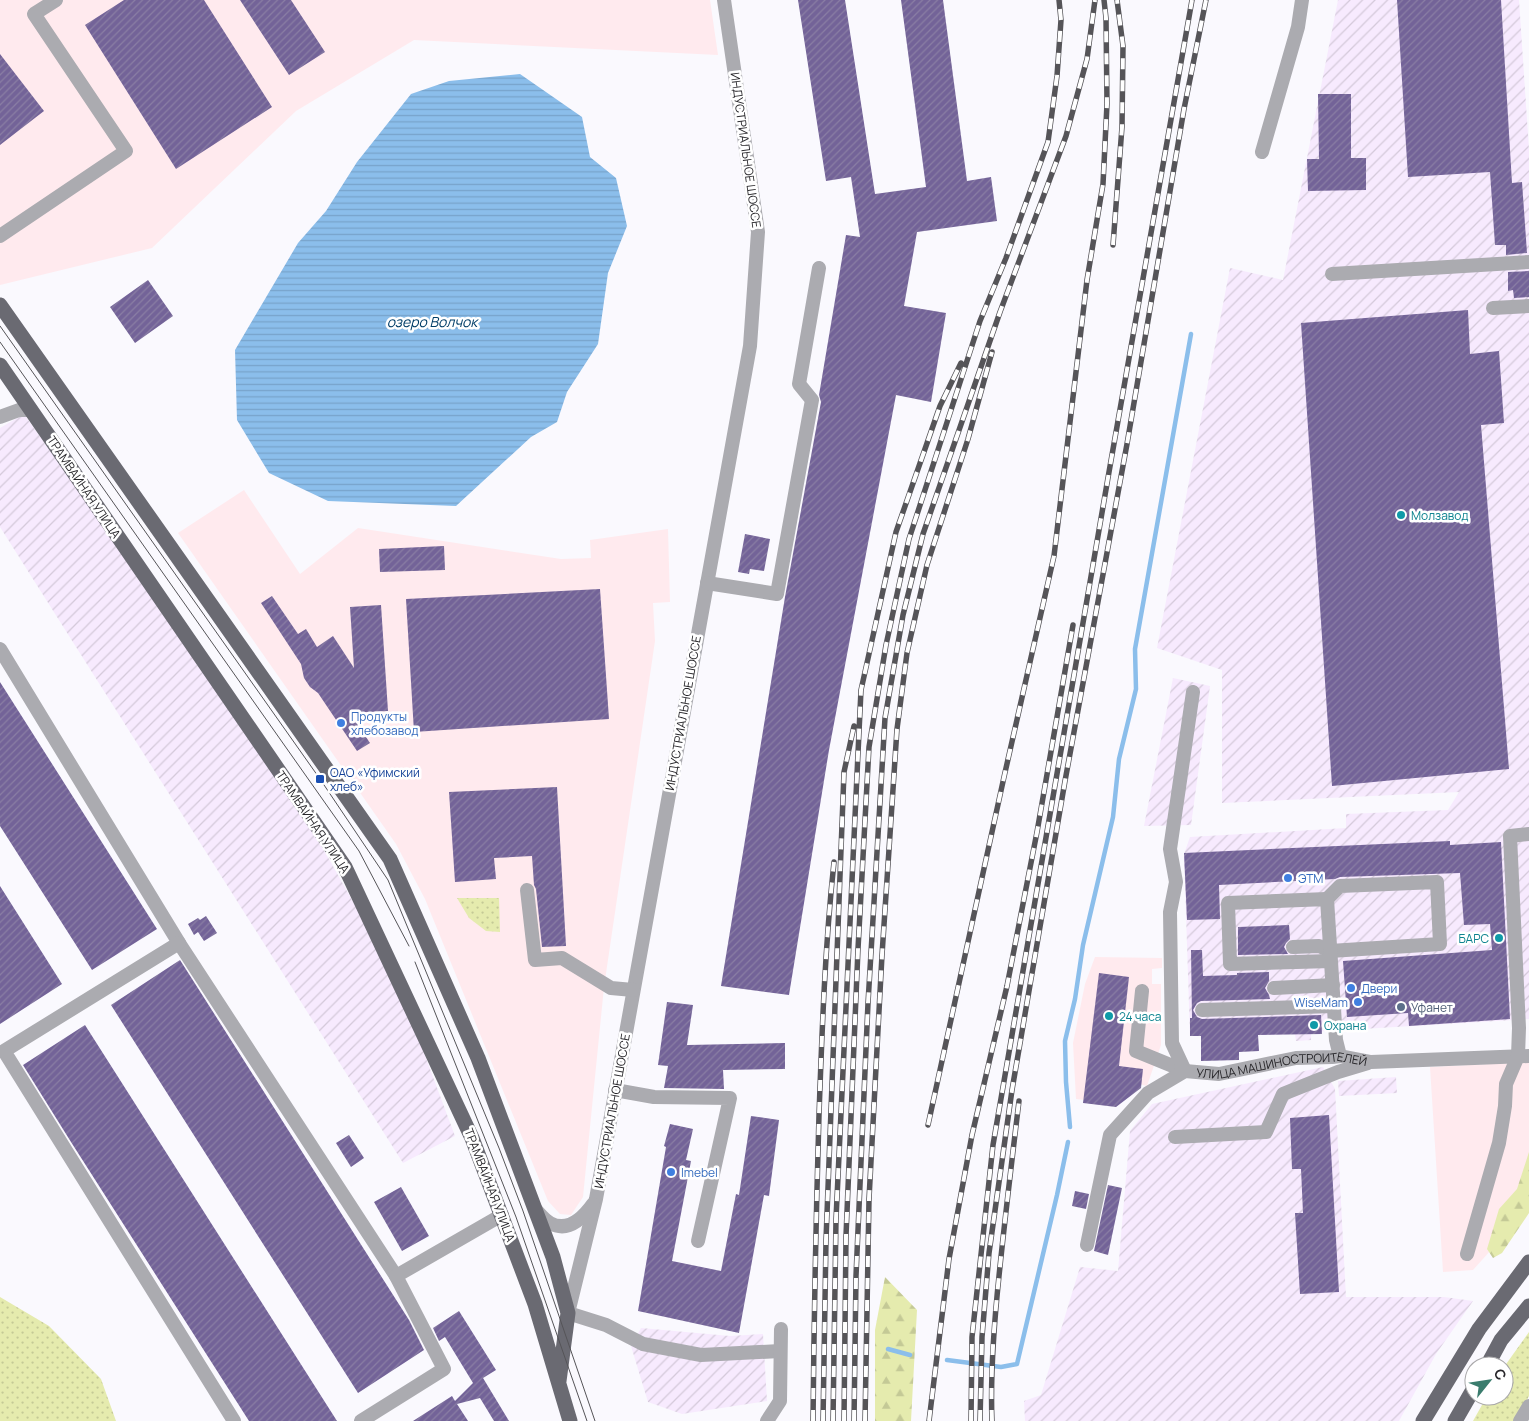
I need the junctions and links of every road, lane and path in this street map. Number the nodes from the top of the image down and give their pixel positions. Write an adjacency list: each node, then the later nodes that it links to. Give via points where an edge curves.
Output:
1 (56, 0): 5 (street, via 34,14 126,151)
2 (724, 0): 15 (street, ИНДУСТРИАЛЬНОЕ ШОССЕ, via 758,232 750,346)
3 (1302, 0): 4 (street, via 1298,27)
4 (1262, 152)
5 (0, 236)
6 (1529, 262): 8 (street)
7 (818, 268): 15 (street, via 799,384 812,400 777,594)
8 (1332, 274)
9 (0, 305): 38 (main road, via 390,858 478,1058)
10 (1529, 306): 11 (street)
11 (1493, 308)
12 (0, 365): 13 (main road, ТРАМВАЙНАЯ УЛИЦА)
13 (31, 410): 14 (street); 39 (main road, ТРАМВАЙНАЯ УЛИЦА, via 345,867 472,1138)
14 (0, 417)
15 (707, 583): 26 (street, ИНДУСТРИАЛЬНОЕ ШОССЕ)
16 (0, 649): 21 (street)
17 (1193, 692): 34 (street, via 1170,849 1176,882 1170,912 1172,1043)
18 (1529, 834): 32 (street, via 1510,836)
19 (527, 890): 26 (street, via 535,960 562,958 611,988)
20 (1327, 899): 23 (street); 23 (street, via 1228,903 1230,964); 23 (street, via 1340,886 1437,882 1440,944)
21 (179, 943): 30 (street); 44 (street)
22 (1294, 948): 23 (street, via 1319,946)
23 (1331, 956): 24 (street)
24 (1332, 985): 25 (street); 28 (street)
25 (1274, 988)
26 (633, 990): 35 (street, ИНДУСТРИАЛЬНОЕ ШОССЕ)
27 (1142, 991): 34 (street, via 1136,1051)
28 (1334, 1006): 29 (street); 31 (street, via 1336,1045)
29 (1202, 1010)
30 (2, 1048): 53 (street)
31 (1340, 1056): 33 (street, УЛИЦА МАШИНОСТРОИТЕЛЕЙ); 34 (street, УЛИЦА МАШИНОСТРОИТЕЛЕЙ, via 1296,1058 1219,1074)
32 (1523, 1056): 33 (street, УЛИЦА МАШИНОСТРОИТЕЛЕЙ); 42 (street, via 1506,1084 1499,1143)
33 (1371, 1062): 36 (street, via 1283,1094 1266,1132)
34 (1186, 1071): 41 (street, УЛИЦА МАШИНОСТРОИТЕЛЕЙ, via 1148,1093 1110,1135)
35 (615, 1090): 37 (street, ИНДУСТРИАЛЬНОЕ ШОССЕ); 40 (street, via 654,1097 730,1098)
36 (1175, 1137)
37 (596, 1199): 38 (street, via 585,1215 564,1227 550,1223); 46 (street, ИНДУСТРИАЛЬНОЕ ШОССЕ)
38 (535, 1209): 46 (main road, via 553,1257)
39 (502, 1215): 44 (street); 50 (main road, ТРАМВАЙНАЯ УЛИЦА)
40 (698, 1241)
41 (1087, 1245)
42 (1467, 1254)
43 (1529, 1262): 57 (main road, via 1480,1329)
44 (396, 1276): 54 (street, via 444,1369)
45 (1529, 1306): 49 (main road, via 1501,1340)
46 (568, 1313): 48 (street, via 606,1325 643,1344 701,1355); 50 (main road, ИНДУСТРИАЛЬНОЕ ШОССЕ)
47 (781, 1329): 48 (street)
48 (780, 1351): 56 (street, via 780,1402)
49 (1492, 1356)
50 (559, 1381): 55 (main road, ИНДУСТРИАЛЬНОЕ ШОССЕ)
51 (1464, 1405): 58 (main road)
52 (1529, 1406): 59 (street)
53 (234, 1421)
54 (361, 1421)
55 (570, 1421)
56 (767, 1421)
57 (1423, 1421)
58 (1455, 1421)
59 (1520, 1421)

